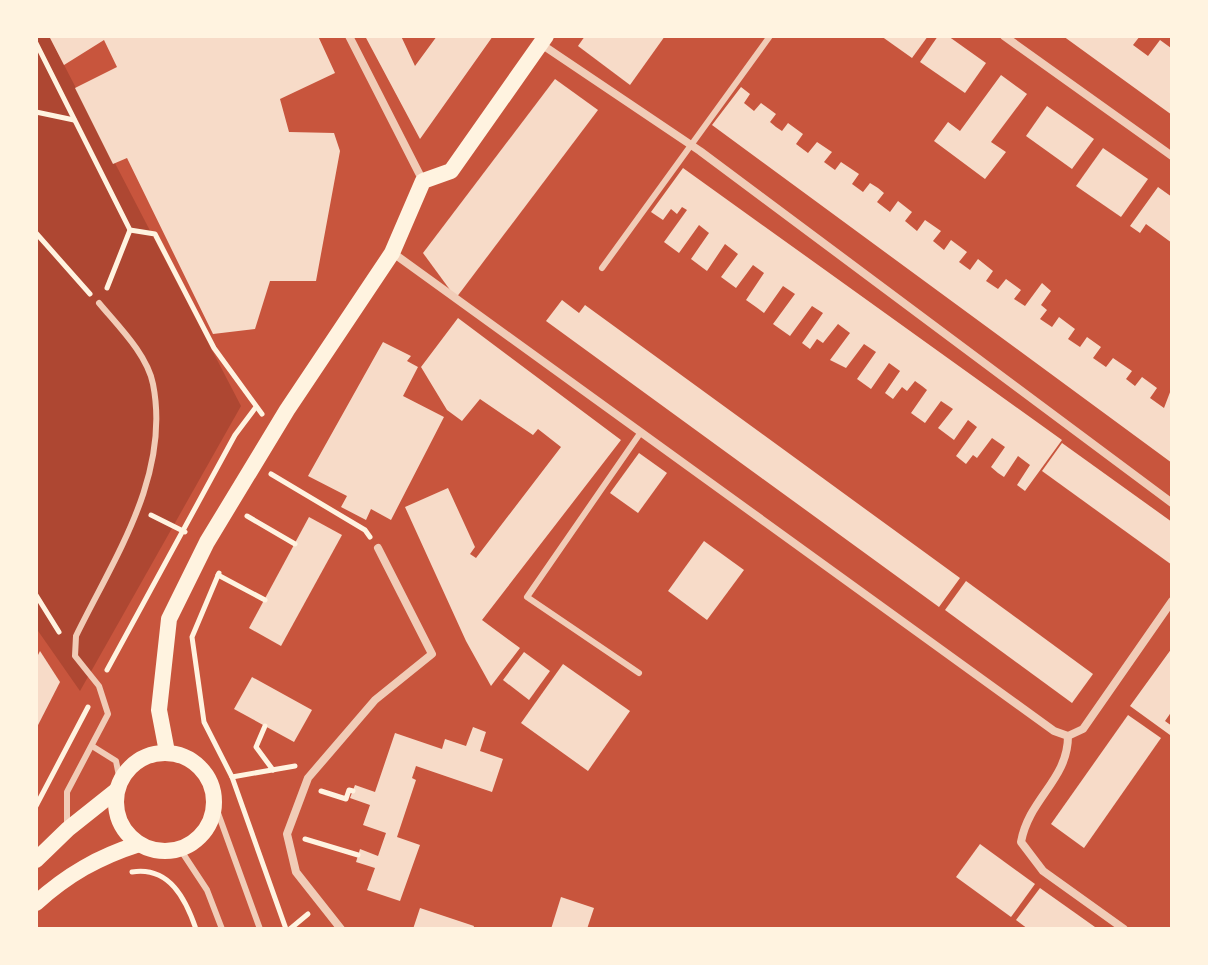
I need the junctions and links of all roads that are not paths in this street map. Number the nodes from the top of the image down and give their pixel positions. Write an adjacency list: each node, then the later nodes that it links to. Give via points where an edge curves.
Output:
1 (349, 36): 7 (street)
2 (1004, 36): 6 (street)
3 (765, 38): 5 (lane)
4 (543, 40): 5 (street); 7 (main road, via 451,171)
5 (692, 146): 9 (lane); 12 (street)
6 (1172, 156)
7 (423, 181): 8 (main road)
8 (392, 253): 11 (street); 18 (main road, via 275,430 207,542 169,619 159,710)
9 (602, 268)
10 (99, 303): 17 (lane, via 131,341 153,382 155,448 138,508 76,636 75,656 99,686 108,714)
11 (641, 432): 15 (lane, via 527,597); 16 (street, via 1054,731)
12 (1172, 503)
13 (378, 548): 28 (street, via 432,654 375,700 325,761 305,786 287,834 296,872)
14 (1172, 601): 16 (street, via 1083,729)
15 (639, 673)
16 (1068, 736): 29 (street, via 1068,758 1024,824 1021,842 1043,871)
17 (92, 746): 19 (lane, via 116,761); 21 (lane, via 67,792)
18 (167, 752): 19 (main road, via 139,760); 20 (main road, via 182,755 206,774)
19 (118, 785): 21 (main road); 22 (main road, via 119,821)
20 (214, 802): 23 (main road, via 205,831); 27 (lane)
21 (68, 829): 24 (main road)
22 (139, 844): 23 (main road, via 152,850); 25 (main road, via 104,855 63,879)
23 (180, 849): 26 (lane, via 207,890)
24 (36, 860)
25 (36, 903)
26 (222, 929)
27 (260, 929)
28 (341, 929)
29 (1124, 929)

